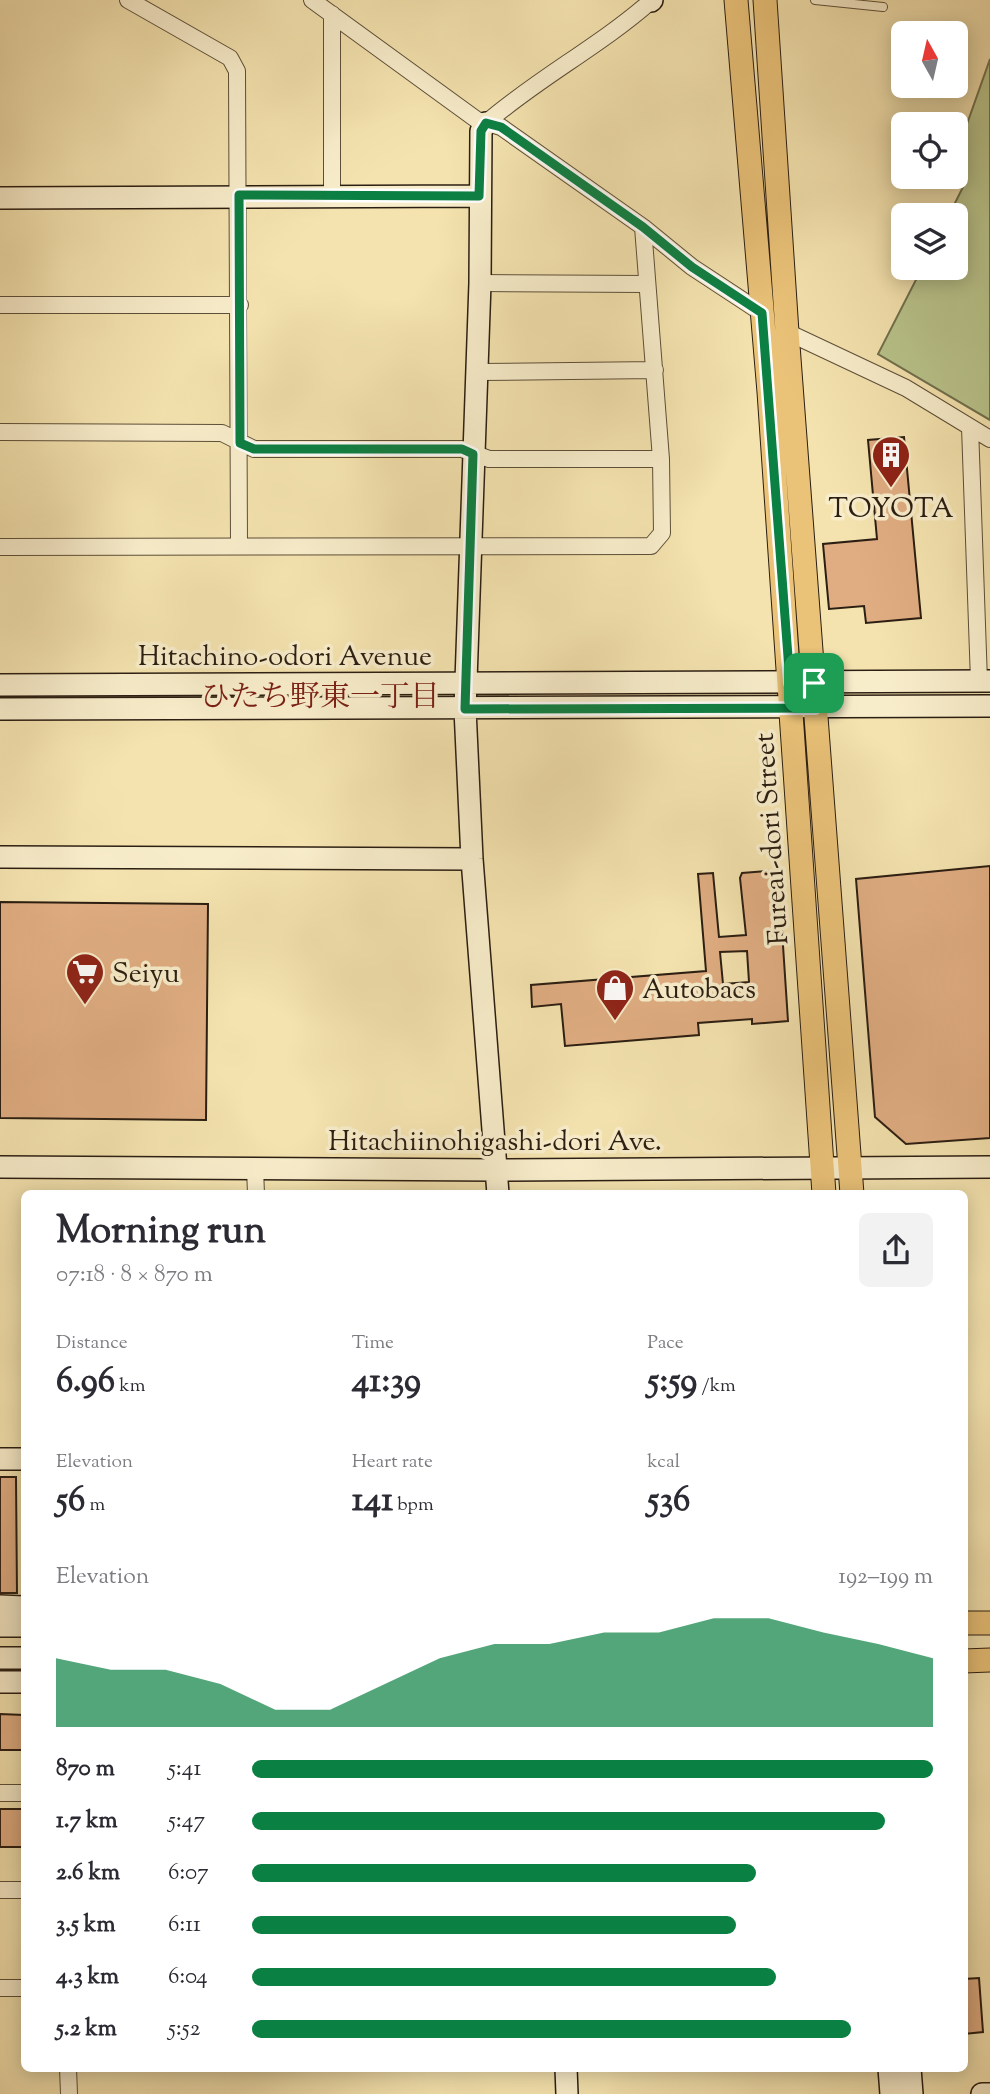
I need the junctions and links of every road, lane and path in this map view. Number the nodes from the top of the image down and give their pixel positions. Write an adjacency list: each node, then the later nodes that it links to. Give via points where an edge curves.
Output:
1 (128, 0): 10 (street, via 230,58 237,71)
2 (312, 0): 8 (street)
3 (652, 0): 9 (street, via 619,29 520,93)
4 (736, 0): 19 (main road, Fureai-dori Street)
5 (765, 0): 20 (main road, Fureai-dori Street)
6 (816, 0): 7 (lane)
7 (883, 7)
8 (332, 15): 9 (street); 11 (street)
9 (486, 123): 12 (street, via 481,131); 14 (street, via 501,127)
10 (239, 195): 11 (street); 13 (street); 18 (street)
11 (332, 196): 12 (street)
12 (479, 196): 15 (street)
13 (0, 198)
14 (643, 227): 16 (street); 19 (street, via 692,267)
15 (480, 283): 16 (street); 22 (street)
16 (647, 284): 21 (street)
17 (0, 305): 18 (street)
18 (240, 305): 26 (street)
19 (762, 313): 34 (main road, Fureai-dori Street)
20 (787, 332): 23 (street, via 906,388); 35 (main road, Fureai-dori Street)
21 (655, 370): 22 (street); 28 (street)
22 (477, 372): 27 (street)
23 (970, 427): 25 (street); 32 (street)
24 (0, 432): 26 (street, via 222,433)
25 (990, 439)
26 (240, 443): 27 (street, via 254,449 462,449); 29 (street)
27 (473, 454): 28 (street, via 489,459); 31 (street)
28 (661, 459): 31 (street, via 662,533 651,547)
29 (239, 545): 30 (street); 31 (street)
30 (0, 547)
31 (471, 547): 33 (street)
32 (984, 681): 35 (street, Hitachino-odori Avenue)
33 (467, 683): 34 (street, Hitachino-odori Avenue); 36 (street, Hitachino-odori Avenue); 41 (street)
34 (790, 683): 35 (street, Hitachino-odori Avenue); 38 (main road, Fureai-dori Street)
35 (814, 683): 39 (main road, Fureai-dori Street)
36 (0, 685)
37 (990, 706): 39 (street, Hitachino-odori Avenue)
38 (792, 708): 39 (street, Hitachino-odori Avenue); 41 (street, Hitachino-odori Avenue); 45 (main road, Fureai-dori Street)
39 (815, 708): 46 (main road, Fureai-dori Street)
40 (0, 709): 41 (street, Hitachino-odori Avenue)
41 (465, 709): 43 (street)
42 (0, 857): 43 (street)
43 (472, 859): 49 (street)
44 (0, 1167): 48 (street, Hitachiinohigashi-dori Ave.)
45 (822, 1167): 46 (street, Hitachiinohigashi-dori Ave.); 49 (street, Hitachiinohigashi-dori Ave.); 52 (main road, Fureai-dori Street)
46 (851, 1167): 47 (street, Hitachiinohigashi-dori Ave.); 53 (main road, Fureai-dori Street)
47 (990, 1167)
48 (255, 1168): 49 (street, Hitachiinohigashi-dori Ave.); 50 (street)
49 (495, 1170): 51 (street)
50 (256, 1190)
51 (498, 1190)
52 (824, 1190)
53 (852, 1190)
54 (0, 1459): 55 (street)
55 (21, 1459)
56 (0, 1606): 57 (street)
57 (21, 1607)
58 (968, 1623): 59 (main road)
59 (990, 1623)
60 (0, 1626): 61 (street)
61 (21, 1626)
62 (0, 1658): 63 (street)
63 (21, 1658)
64 (990, 1660): 65 (main road)
65 (968, 1661)
66 (0, 1682): 67 (street)
67 (21, 1682)
68 (0, 1793): 69 (street)
69 (21, 1793)
70 (0, 1890): 71 (street)
71 (21, 1890)
72 (0, 1988): 73 (street)
73 (21, 1988)
74 (68, 2072): 78 (street)
75 (566, 2072): 79 (street)
76 (890, 2072): 80 (street)
77 (910, 2072): 81 (street)
78 (69, 2094)
79 (567, 2094)
80 (891, 2094)
81 (912, 2094)
82 (982, 2094): 83 (street)
83 (990, 2094)

